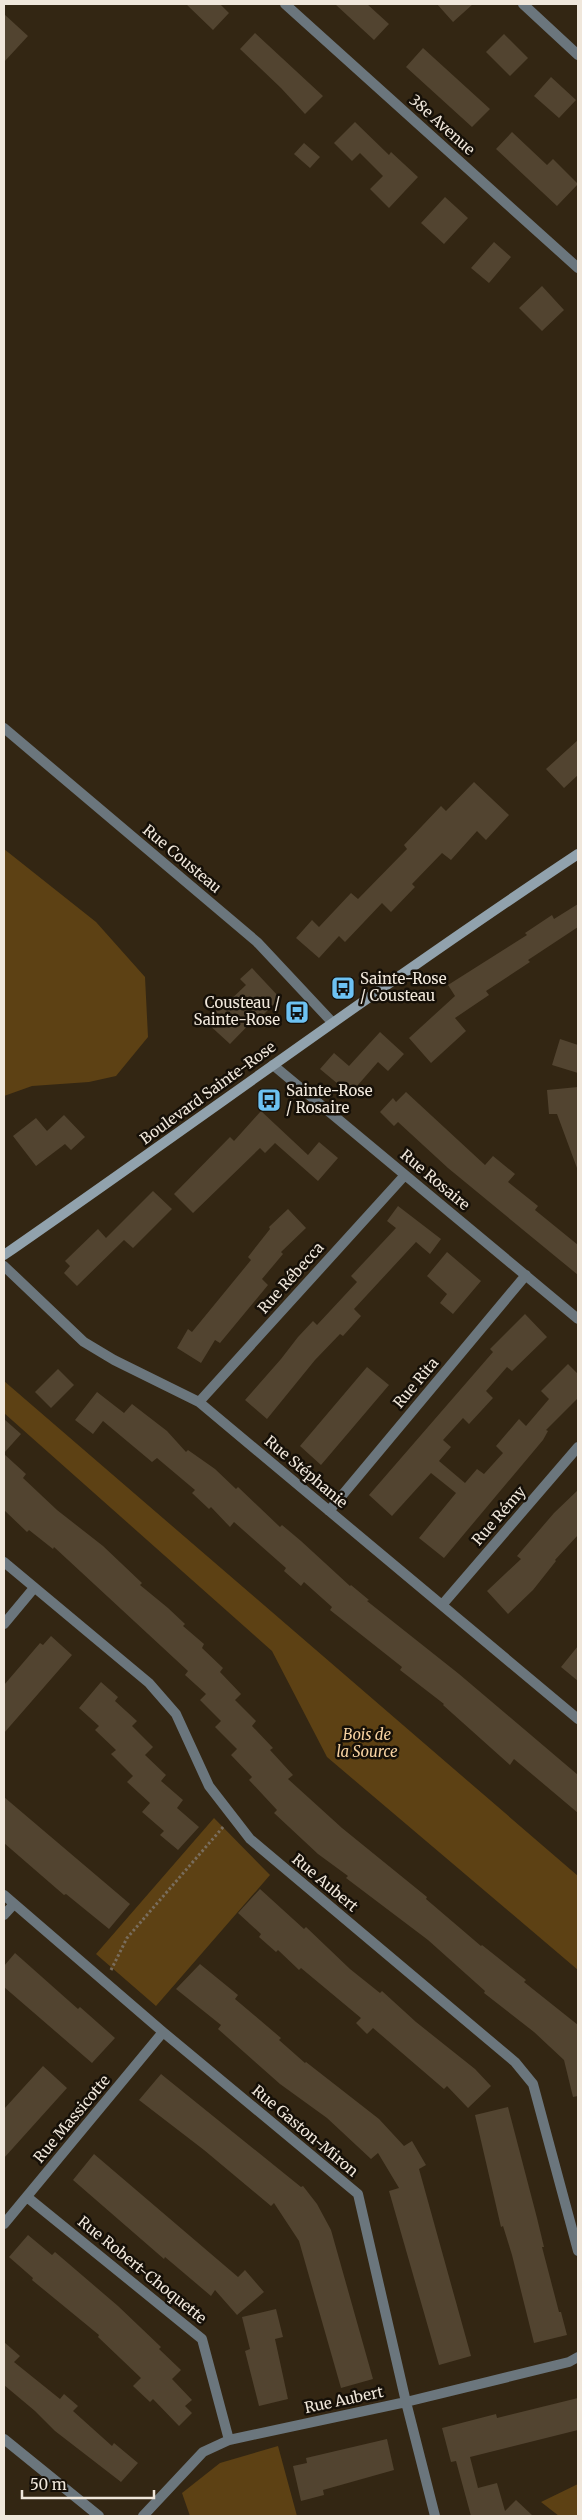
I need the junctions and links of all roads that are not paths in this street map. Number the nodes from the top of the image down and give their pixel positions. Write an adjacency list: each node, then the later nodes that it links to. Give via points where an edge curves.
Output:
1 (285, 4): 4 (street, 38e Avenue)
2 (523, 4): 3 (street)
3 (578, 55)
4 (578, 268)
5 (4, 728): 7 (street, Rue Cousteau, via 258,942)
6 (578, 854): 7 (street, Boulevard Sainte-Rose)
7 (332, 1022): 8 (street, Boulevard Sainte-Rose)
8 (273, 1065): 9 (street, Rue Rosaire); 10 (street, Boulevard Sainte-Rose)
9 (405, 1174): 12 (street, Rue Rosaire); 14 (street, Rue Rébecca)
10 (4, 1255)
11 (4, 1266): 14 (street, Rue Stéphanie, via 84,1342)
12 (526, 1275): 13 (street, Rue Rosaire); 16 (street, Rue Rita)
13 (578, 1319)
14 (199, 1402): 16 (street, Rue Stéphanie)
15 (578, 1447): 19 (street, Rue Rémy)
16 (329, 1511): 19 (street, Rue Stéphanie)
17 (4, 1562): 18 (street, Rue Aubert)
18 (34, 1588): 20 (street); 28 (street, Rue Aubert, via 148,1683 176,1714 210,1786 250,1839 515,2062 533,2084)
19 (442, 1605): 21 (street, Rue Stéphanie)
20 (4, 1624)
21 (578, 1719)
22 (4, 1895): 23 (street, Rue Gaston-Miron)
23 (14, 1904): 24 (street); 25 (street, Rue Gaston-Miron)
24 (4, 1915)
25 (163, 2032): 26 (street, Rue Massicotte); 30 (street, Rue Gaston-Miron, via 358,2194)
26 (27, 2197): 27 (street, Rue Massicotte); 32 (street, Rue Robert-Choquette, via 202,2339)
27 (4, 2224)
28 (578, 2251)
29 (578, 2357): 30 (street, Rue Aubert, via 569,2362)
30 (406, 2402): 32 (street, Rue Aubert); 35 (street, Rue Gaston-Miron)
31 (4, 2439): 33 (street)
32 (229, 2440): 34 (street, Rue Aubert, via 203,2452)
33 (98, 2516)
34 (143, 2516)
35 (435, 2516)

